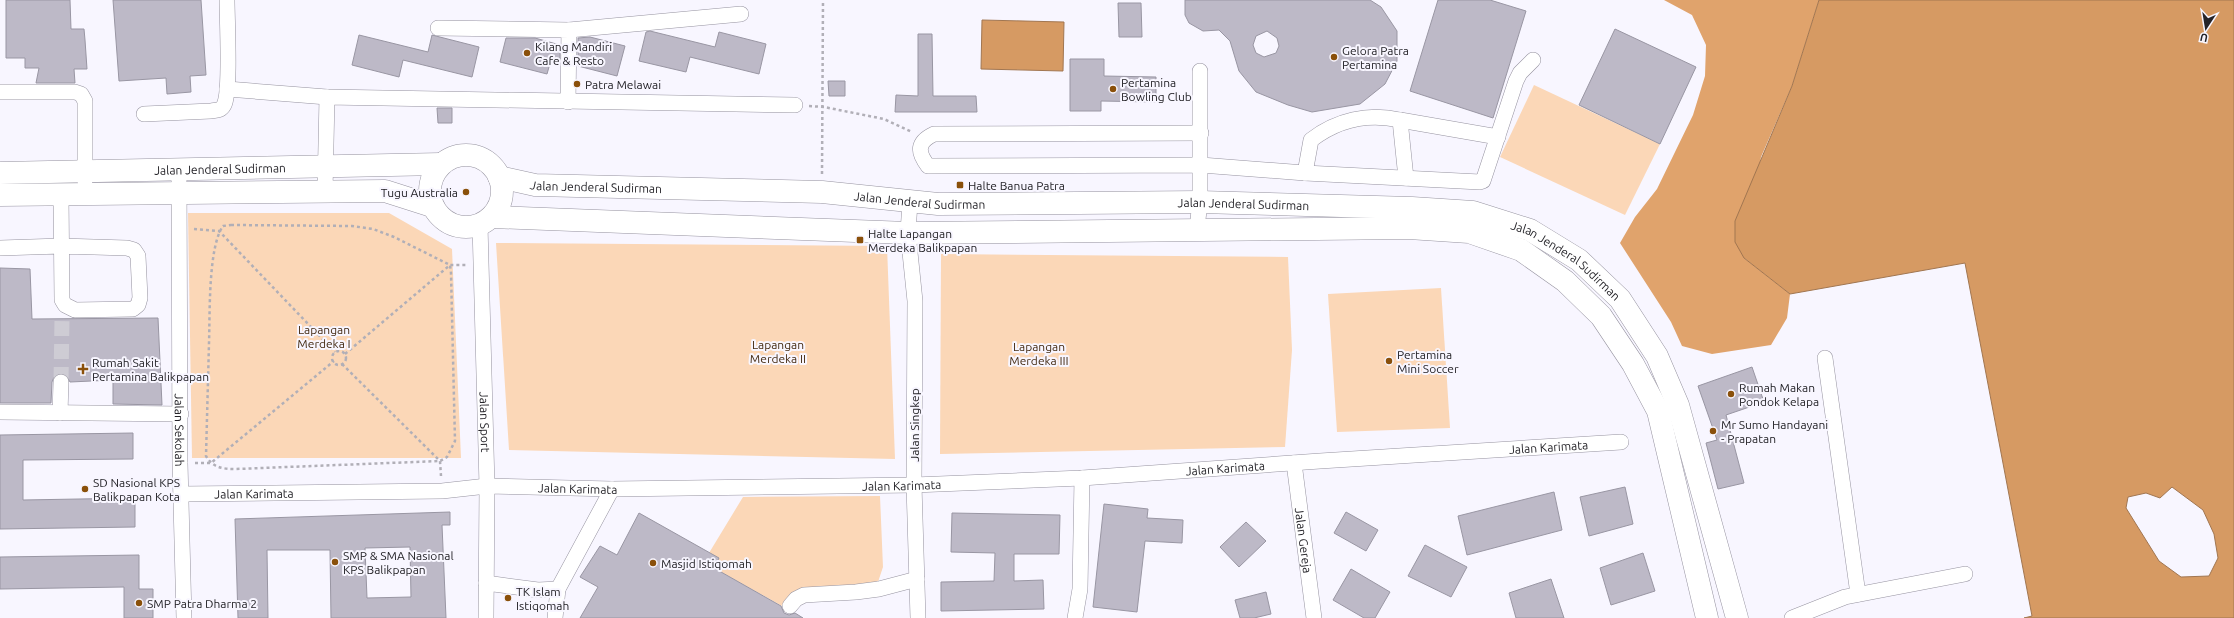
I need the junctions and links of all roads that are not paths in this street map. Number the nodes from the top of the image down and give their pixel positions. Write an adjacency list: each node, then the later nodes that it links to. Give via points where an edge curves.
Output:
1 (227, 0): 7 (street)
2 (741, 14): 4 (street)
3 (438, 28): 4 (street)
4 (569, 30): 10 (street)
5 (1533, 60): 15 (street, via 1516,81)
6 (1200, 71): 14 (street)
7 (227, 89): 9 (street); 12 (street, via 225,103 220,110)
8 (0, 92): 20 (street, via 82,94 85,101)
9 (327, 97): 10 (street); 17 (street)
10 (568, 102): 11 (street)
11 (796, 105)
12 (144, 114)
13 (1400, 120): 15 (street, via 1429,123); 22 (street, via 1382,116 1361,117 1326,129 1311,140); 24 (street)
14 (1201, 133): 18 (street); 18 (street, via 934,134 921,144 921,158 928,166)
15 (1498, 137): 24 (street, via 1485,178 1480,182)
16 (441, 164): 17 (highway, Jalan Jenderal Sudirman); 23 (highway, Jalan Jenderal Sudirman, via 450,158 473,156 493,167); 32 (highway, via 430,184)
17 (325, 165): 19 (highway, Jalan Jenderal Sudirman); 25 (street)
18 (1200, 165): 22 (street); 31 (street)
19 (179, 169): 20 (highway, Jalan Jenderal Sudirman); 26 (street, Jalan Sekolah)
20 (84, 171): 21 (highway, Jalan Jenderal Sudirman); 27 (street)
21 (0, 173)
22 (1305, 173): 24 (street)
23 (499, 177): 30 (highway, Jalan Jenderal Sudirman, via 535,185 822,192); 33 (highway, via 502,198)
24 (1406, 178)
25 (325, 191): 26 (highway, Jalan Jenderal Sudirman); 32 (highway, Jalan Jenderal Sudirman, via 385,191)
26 (180, 193): 27 (highway, Jalan Jenderal Sudirman); 44 (street, Jalan Sekolah)
27 (85, 194): 29 (highway, Jalan Jenderal Sudirman)
28 (0, 195): 29 (highway, Jalan Jenderal Sudirman)
29 (61, 195): 36 (street)
30 (910, 202): 31 (highway, Jalan Jenderal Sudirman); 35 (street, Jalan Singkep)
31 (1200, 202): 34 (street); 65 (highway, Jalan Jenderal Sudirman, via 1473,212 1530,230 1579,260 1620,299 1657,356 1678,405)
32 (432, 206): 33 (highway, Jalan Jenderal Sudirman, via 447,223 457,227 469,228)
33 (486, 221): 35 (highway, Jalan Jenderal Sudirman); 49 (street, Jalan Sport, via 481,265)
34 (1197, 228): 35 (highway, Jalan Jenderal Sudirman); 64 (highway, Jalan Jenderal Sudirman, via 1409,228 1469,232 1521,250 1565,281 1601,316 1633,364 1658,411)
35 (908, 233): 48 (street, Jalan Singkep, via 915,301)
36 (61, 246): 37 (street); 38 (street); 38 (street, via 134,250 138,256 140,298 138,305 133,309 75,310 65,305)
37 (0, 248)
38 (62, 300): 39 (street)
39 (62, 319)
40 (1826, 358): 56 (street)
41 (61, 382): 43 (street)
42 (0, 412): 43 (street)
43 (60, 414): 44 (street)
44 (180, 414): 51 (street, Jalan Sekolah)
45 (1621, 442): 46 (street, Jalan Karimata)
46 (1294, 462): 47 (street, Jalan Karimata); 63 (street, Jalan Gereja)
47 (1082, 478): 48 (street, Jalan Karimata); 62 (street, via 1080,589)
48 (914, 485): 50 (street, Jalan Karimata); 53 (street, Jalan Singkep)
49 (487, 486): 50 (street, Jalan Karimata); 51 (street, Jalan Karimata, via 442,491); 54 (street, Jalan Sport)
50 (612, 489): 55 (street)
51 (181, 494): 58 (street, Jalan Sekolah)
52 (1965, 574): 56 (street)
53 (917, 579): 57 (street, via 864,591 804,595); 61 (street, Jalan Singkep)
54 (486, 583): 55 (street, via 538,590); 59 (street, Jalan Sport)
55 (558, 589): 60 (street)
56 (1858, 594): 66 (street, via 1845,596)
57 (790, 606)
58 (184, 618)
59 (486, 618)
60 (555, 618)
61 (918, 618)
62 (1076, 618)
63 (1314, 618)
64 (1707, 618)
65 (1738, 618)
66 (1792, 618)

